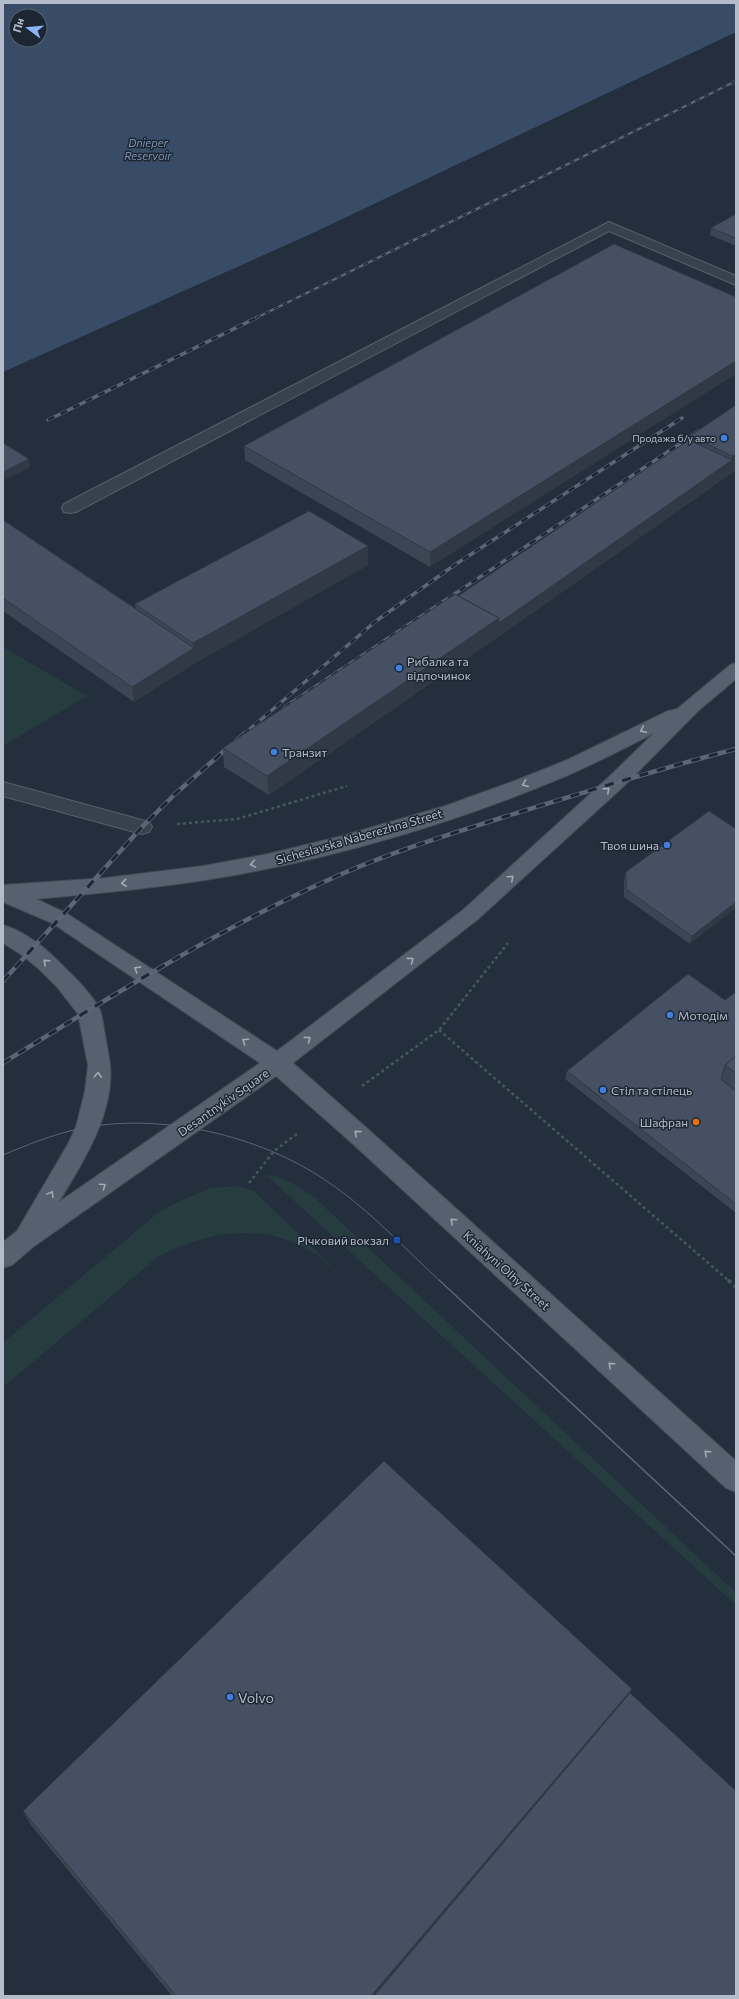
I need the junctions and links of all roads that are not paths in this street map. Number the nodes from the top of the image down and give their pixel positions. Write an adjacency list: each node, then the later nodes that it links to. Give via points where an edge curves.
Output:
1 (736, 281): 2 (lane, via 609,226)
2 (70, 508)
3 (736, 669): 4 (main road, Sicheslavska Naberezhna Street)
4 (691, 707): 7 (main road, Sicheslavska Naberezhna Street, one-way to 7, via 559,771 490,797 375,834 267,862 192,874 134,882); 9 (main road, Sicheslavska Naberezhna Street, one-way to 4, via 470,915 618,780)
5 (3, 789): 6 (lane)
6 (142, 827)
7 (5, 893): 9 (main road, Desantnykiv Square, one-way to 7, via 59,918)
8 (3, 933): 10 (main road, one-way to 8, via 78,1149 88,1127 97,1091 99,1065 89,1011 65,981 47,964 30,949)
9 (277, 1063): 10 (main road, Desantnykiv Square, one-way to 9); 12 (main road, Kniahyni Olhy Street, one-way to 9)
10 (24, 1240): 11 (main road, Desantnykiv Square)
11 (3, 1257)
12 (736, 1479)

